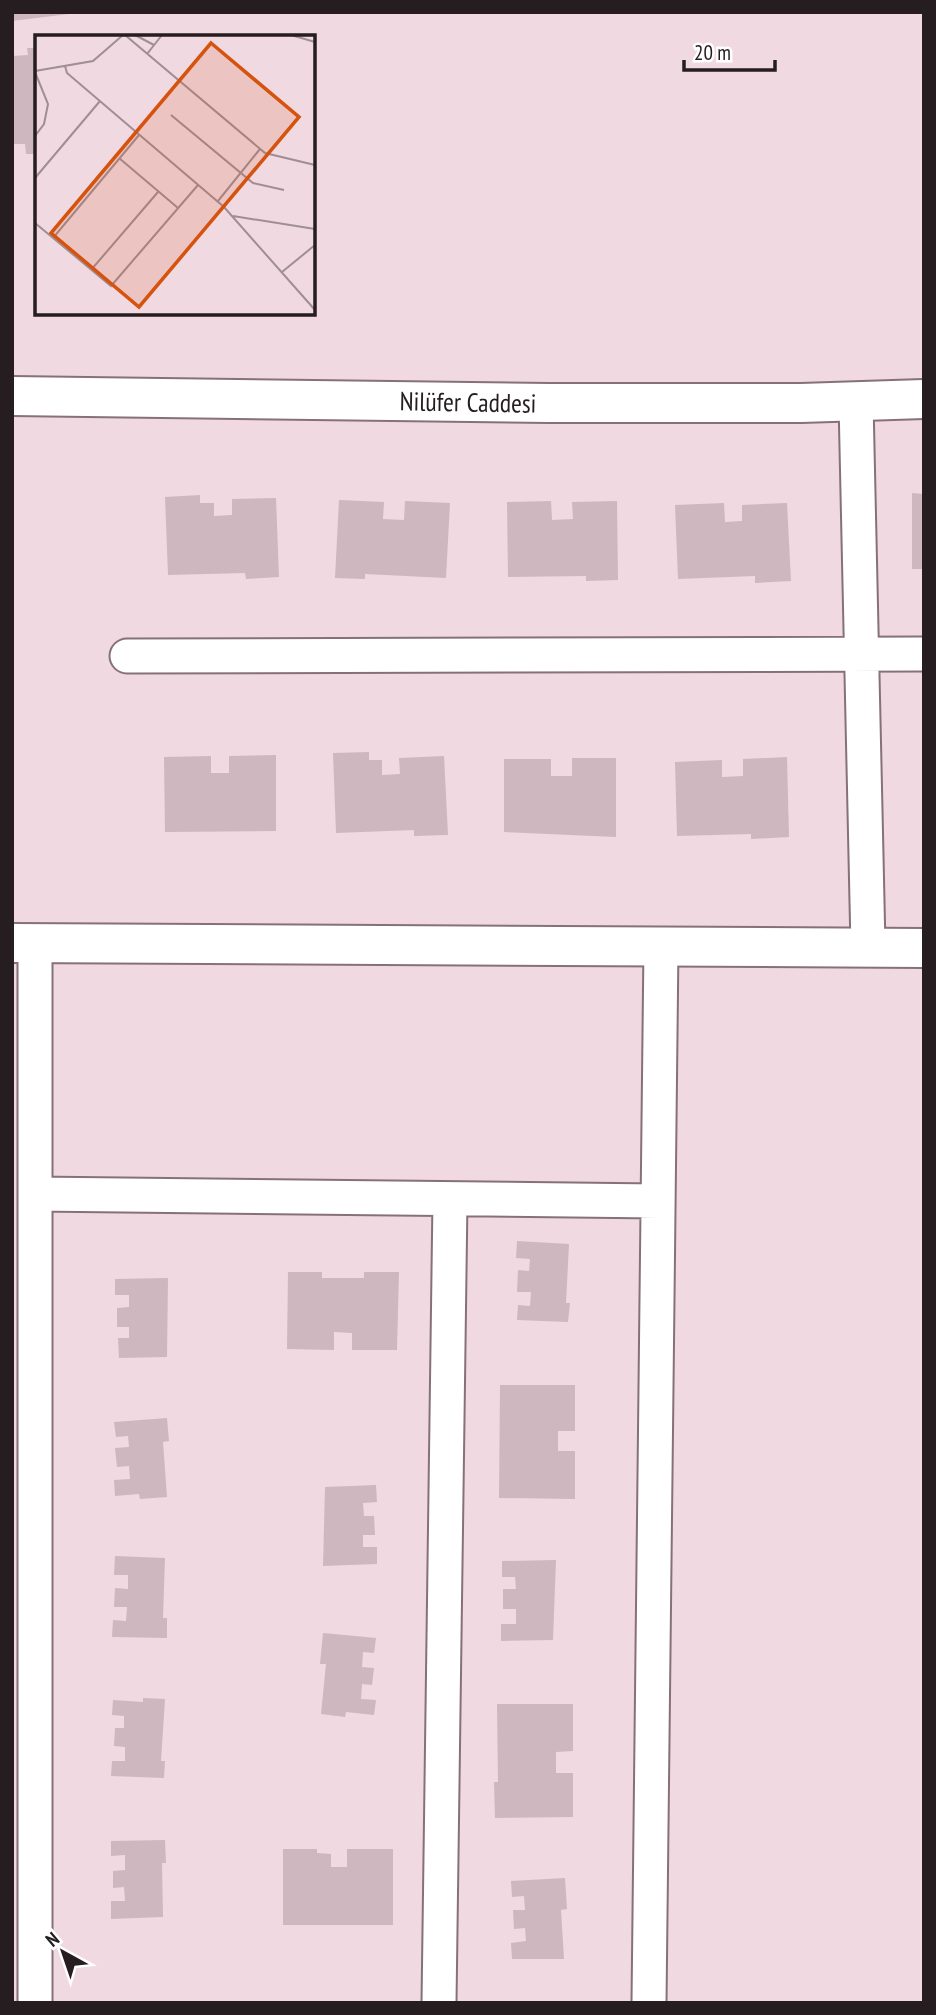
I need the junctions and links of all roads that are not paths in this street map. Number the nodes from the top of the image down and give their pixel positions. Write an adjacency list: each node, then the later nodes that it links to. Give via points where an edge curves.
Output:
1 (12, 396): 3 (street, Nilüfer Caddesi)
2 (924, 399): 3 (street, Nilüfer Caddesi)
3 (856, 402): 4 (street)
4 (862, 654): 5 (street); 6 (street); 9 (street)
5 (924, 654)
6 (127, 656)
7 (24, 943): 8 (street); 11 (street)
8 (661, 946): 9 (street); 13 (street)
9 (868, 947): 10 (street)
10 (924, 948)
11 (35, 1194): 12 (street); 14 (street)
12 (450, 1199): 13 (street); 15 (street)
13 (658, 1201): 16 (street)
14 (35, 2003)
15 (439, 2003)
16 (649, 2003)

